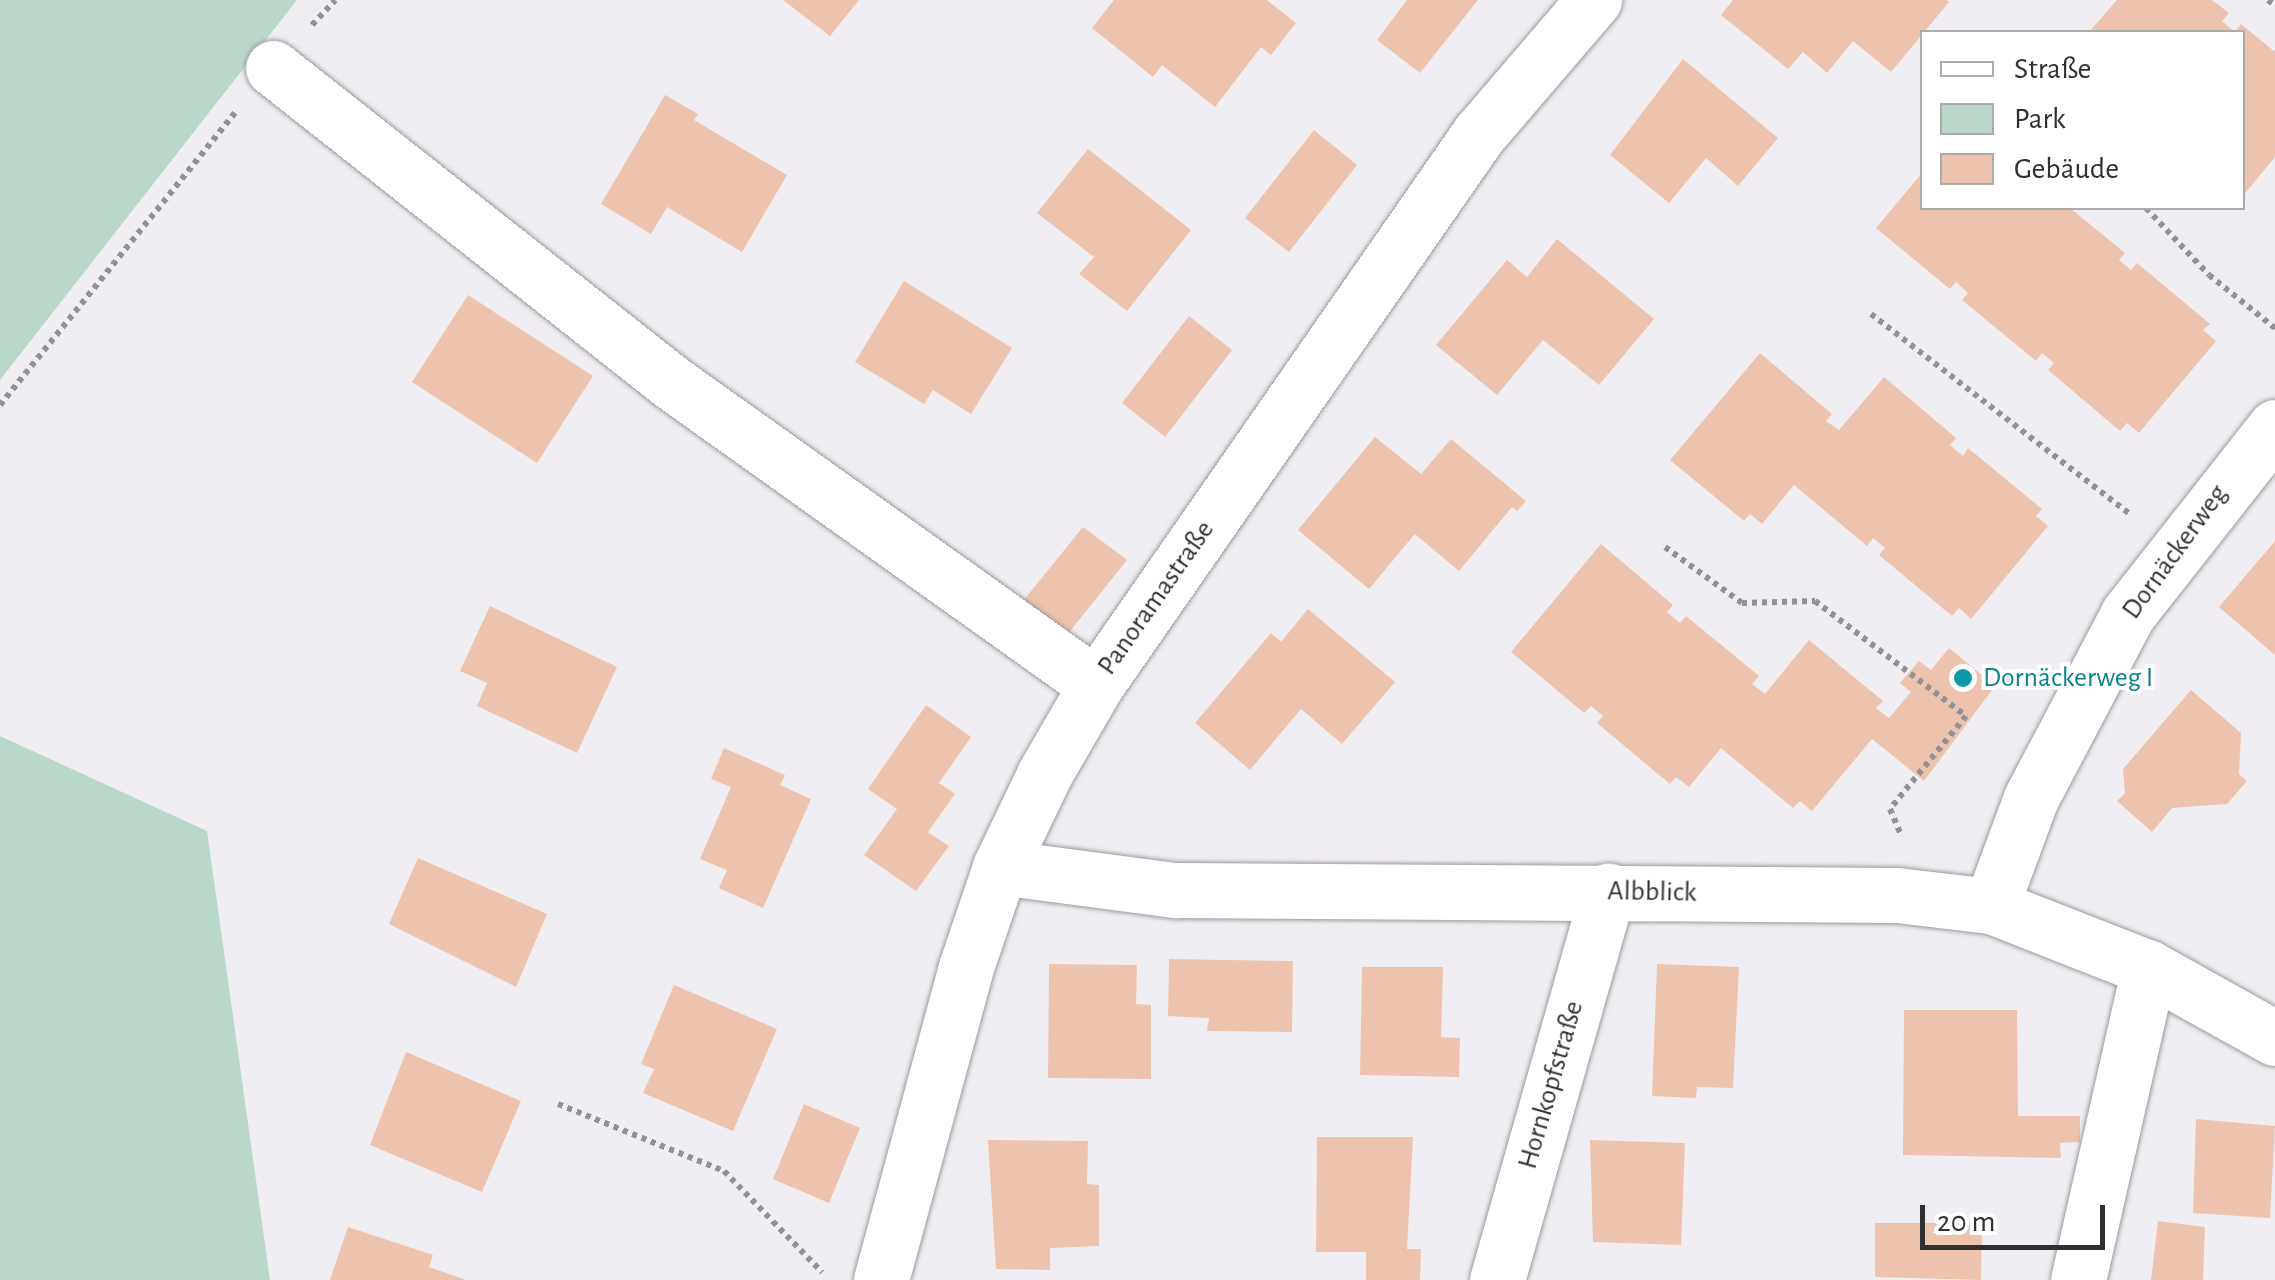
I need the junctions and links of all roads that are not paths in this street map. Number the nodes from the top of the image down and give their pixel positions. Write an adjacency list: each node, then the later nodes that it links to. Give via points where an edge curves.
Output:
1 (1594, 0): 4 (street, Panoramastraße, via 1479,134)
2 (273, 68): 4 (street, via 670,382)
3 (2275, 427): 7 (street, Dornäckerweg, via 2174,550 2088,682 2030,798)
4 (1096, 685): 5 (street, Panoramastraße)
5 (1000, 867): 6 (street, Albblick, via 1175,890); 10 (street, Panoramastraße, via 965,970)
6 (1608, 891): 7 (street, Albblick, via 1897,895); 11 (street, Hornkopfstraße)
7 (1991, 906): 8 (street, Albblick)
8 (2148, 968): 9 (street, Albblick); 12 (street)
9 (2275, 1038)
10 (881, 1280)
11 (1497, 1280)
12 (2078, 1280)

